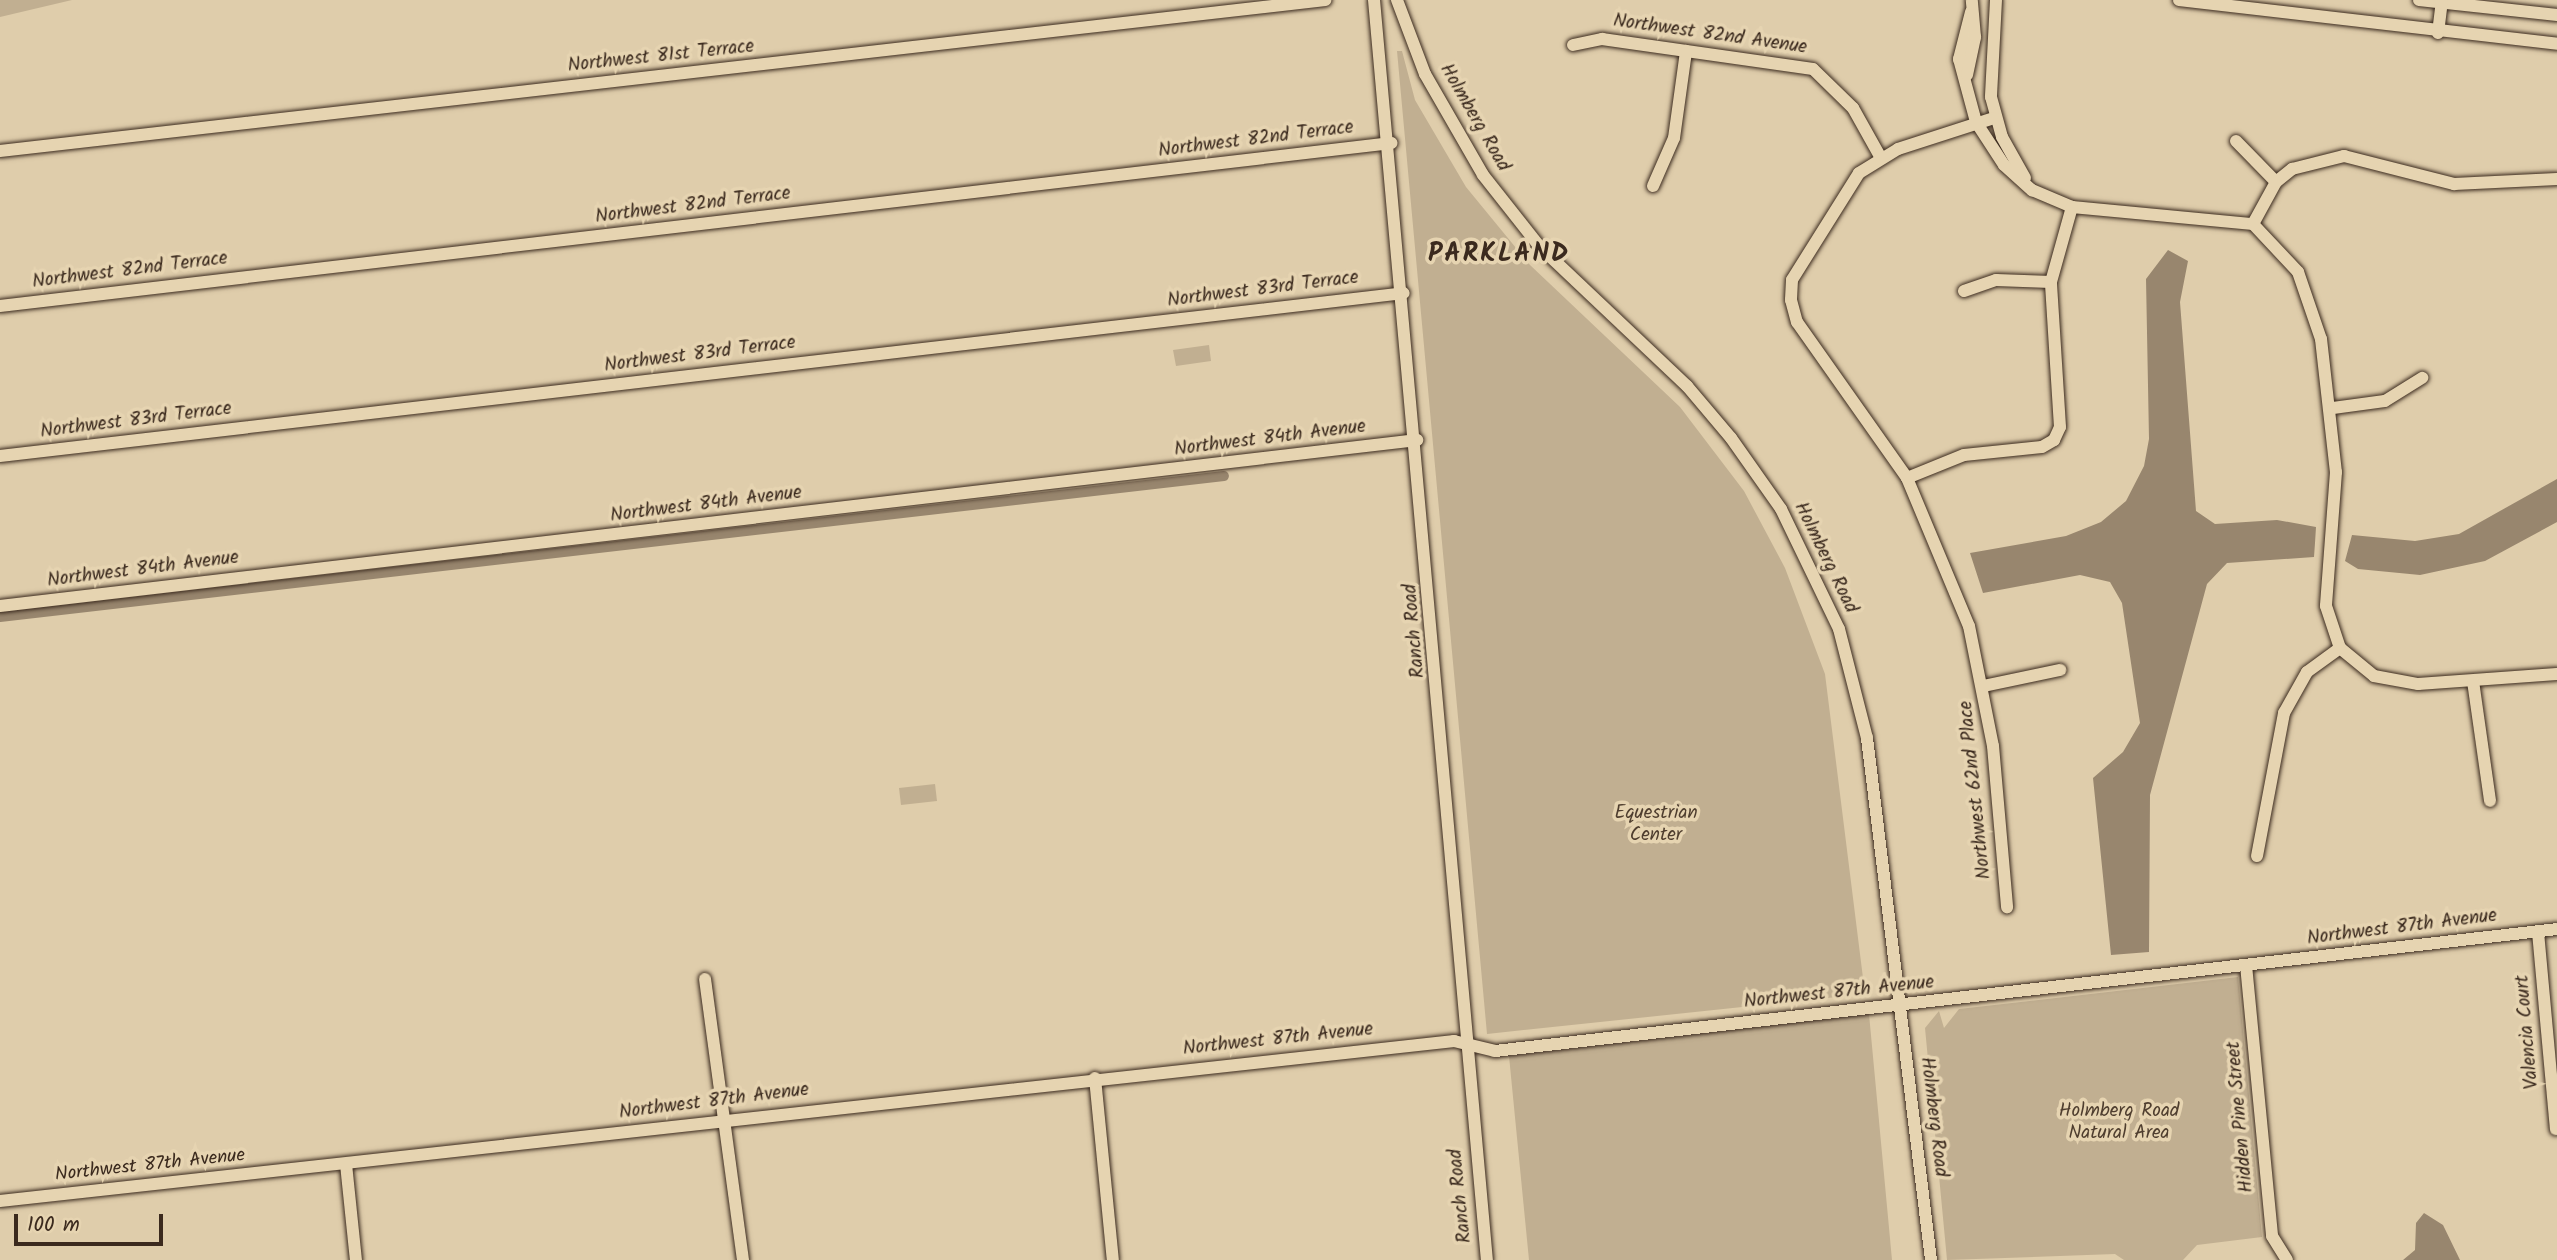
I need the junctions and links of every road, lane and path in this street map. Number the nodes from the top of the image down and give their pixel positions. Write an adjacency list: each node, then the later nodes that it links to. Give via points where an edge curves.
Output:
1 (1325, 0): 21 (street, Northwest 81st Terrace)
2 (1374, 0): 20 (street, Ranch Road)
3 (1397, 0): 51 (street, Holmberg Road, via 1447,118 1501,201 1539,246 1713,414 1781,509 1813,570 1856,683)
4 (1996, 0): 15 (street)
5 (2179, 0): 10 (street)
6 (2419, 0): 7 (street)
7 (2442, 1): 9 (street); 10 (street)
8 (1971, 6): 14 (street); 16 (street, via 1960,44)
9 (2557, 15)
10 (2438, 33): 11 (street)
11 (2557, 44)
12 (1573, 46): 13 (street, Northwest 82nd Avenue, via 1602,39)
13 (1686, 51): 22 (street, Northwest 82nd Avenue, via 1813,69 1853,108); 25 (street, via 1674,138)
14 (1970, 58): 15 (street); 16 (street)
15 (1990, 60): 17 (street)
16 (1966, 78): 18 (street)
17 (1994, 118): 18 (street); 26 (street)
18 (1976, 122): 22 (street); 26 (street, via 2004,165)
19 (2236, 141): 24 (street)
20 (1391, 143): 31 (street, Ranch Road); 32 (street, Northwest 82nd Terrace)
21 (0, 151)
22 (1881, 158): 37 (street, Northwest 62nd Place, via 1842,192 1792,280 1791,300 1797,322)
23 (2557, 179): 24 (street, via 2454,184 2344,156 2317,159)
24 (2276, 182): 28 (street)
25 (1653, 186)
26 (2032, 190): 27 (street)
27 (2072, 207): 28 (street); 29 (street)
28 (2253, 224): 34 (street, via 2298,272 2321,339)
29 (2051, 282): 30 (street, via 1996,280); 37 (street, via 2060,427 2054,440 2042,447 1964,455)
30 (1964, 291)
31 (1404, 293): 35 (street, Ranch Road); 36 (street, Northwest 83rd Terrace)
32 (0, 306)
33 (2422, 378): 34 (street, via 2385,401)
34 (2333, 408): 39 (street, via 2336,514 2326,606)
35 (1417, 440): 38 (street, Northwest 84th Avenue); 52 (street, Ranch Road)
36 (0, 456)
37 (1907, 478): 43 (street, Northwest 62nd Place, via 1969,625)
38 (0, 606)
39 (2340, 648): 42 (street, via 2374,676 2418,684); 45 (street, via 2307,672 2284,713)
40 (2060, 670): 43 (street)
41 (2557, 674): 42 (street)
42 (2473, 681): 44 (street)
43 (1984, 686): 46 (street, Northwest 62nd Place)
44 (2490, 801)
45 (2258, 856)
46 (2007, 907)
47 (2557, 929): 48 (street, Northwest 87th Avenue)
48 (2538, 932): 49 (street, Northwest 87th Avenue); 55 (street, Valencia Court)
49 (2246, 965): 51 (street, Northwest 87th Avenue); 63 (street, Hidden Pine Street, via 2272,1236)
50 (705, 979): 54 (street)
51 (1900, 1006): 52 (street, Northwest 87th Avenue, via 1495,1051); 62 (street, Holmberg Road)
52 (1469, 1045): 53 (street, Northwest 87th Avenue, via 1454,1041); 61 (street, Ranch Road)
53 (1095, 1078): 54 (street, Northwest 87th Avenue); 60 (street)
54 (726, 1119): 56 (street, Northwest 87th Avenue); 59 (street)
55 (2556, 1129)
56 (346, 1164): 57 (street, Northwest 87th Avenue); 58 (street)
57 (0, 1201)
58 (356, 1260)
59 (743, 1260)
60 (1113, 1260)
61 (1487, 1260)
62 (1931, 1260)
63 (2287, 1260)

